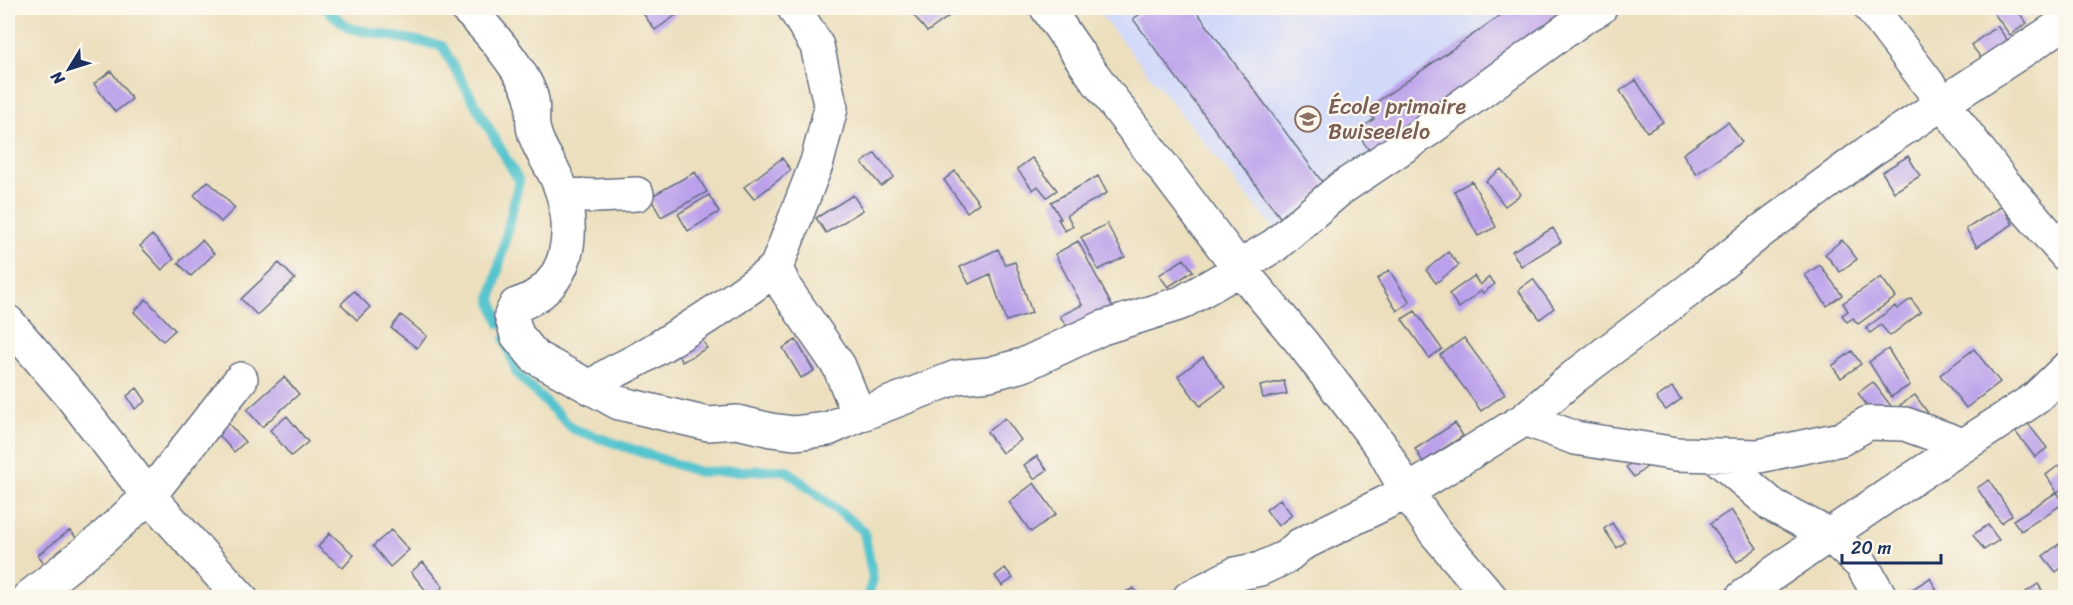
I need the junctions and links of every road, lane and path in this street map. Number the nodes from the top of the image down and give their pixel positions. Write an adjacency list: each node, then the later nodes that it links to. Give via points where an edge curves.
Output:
1 (466, 8): 9 (street, via 518,71 532,98 534,131)
2 (794, 8): 11 (street, via 817,46 831,108 817,162)
3 (1047, 8): 12 (street)
4 (1600, 8): 12 (street, via 1340,189)
5 (1871, 8): 7 (street)
6 (2066, 22): 7 (street)
7 (1943, 102): 10 (street, via 2002,181); 18 (street, via 1760,232)
8 (637, 194): 9 (street)
9 (563, 195): 16 (street, via 569,234 562,266 547,290 516,305 511,315 518,335 536,357)
10 (2066, 255)
11 (776, 268): 16 (street, via 737,298 640,359 604,376); 17 (street, via 785,288 839,366)
12 (1240, 269): 17 (street, via 1181,303 1102,328 1023,364 989,374 957,377); 21 (street, via 1381,446)
13 (8, 322): 22 (street)
14 (2066, 369): 19 (street, via 2036,398)
15 (241, 379): 22 (street)
16 (591, 388): 17 (street, via 619,403 667,416 708,424 737,422 794,433 828,429)
17 (859, 415)
18 (1526, 419): 20 (street, via 1575,438 1677,454); 21 (street)
19 (1963, 445): 20 (street, via 1905,424 1868,423 1841,439 1759,456); 23 (street)
20 (1714, 455): 23 (street, via 1772,505)
21 (1407, 492): 26 (street, via 1300,545 1286,557 1260,569 1235,574); 27 (street, via 1435,532)
22 (149, 496): 24 (street); 25 (street)
23 (1829, 535): 28 (street); 29 (street, via 1862,565)
24 (28, 597)
25 (241, 597)
26 (1189, 597)
27 (1491, 597)
28 (1742, 597)
29 (1881, 597)

